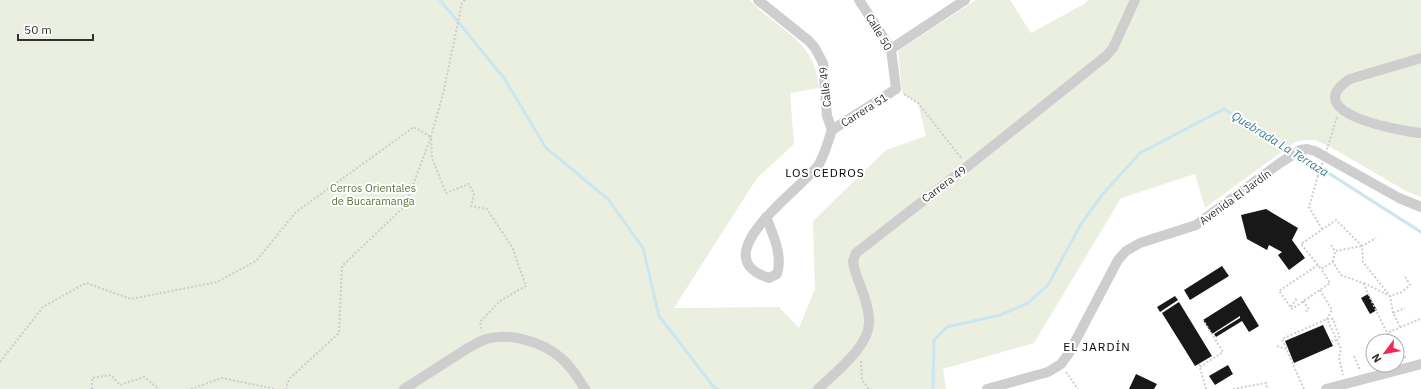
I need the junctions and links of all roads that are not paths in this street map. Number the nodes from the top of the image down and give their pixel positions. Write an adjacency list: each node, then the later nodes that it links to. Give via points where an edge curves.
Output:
1 (758, 0): 8 (street, Calle 49, via 809,41 819,55 823,63 827,116)
2 (859, 0): 5 (street, Calle 50)
3 (965, 0): 5 (street)
4 (1135, 0): 15 (street, Carrera 49, via 1115,44 1106,56 856,253 854,267 870,322 860,347)
5 (891, 49): 7 (street, Calle 50)
6 (1421, 58): 9 (street, via 1350,79 1336,92 1340,108 1363,121)
7 (896, 90): 8 (street, Carrera 51)
8 (832, 130): 11 (street, via 819,165)
9 (1421, 133)
10 (1421, 207): 16 (street, Avenida El Jardín, via 1398,198 1316,151 1300,150 1196,225 1140,243 1126,251 1118,260 1061,364 1048,372)
11 (766, 217): 11 (street, via 750,239 746,256 748,264 757,274 769,278 777,274 780,267 777,247)
12 (1416, 365): 17 (street)
13 (404, 389): 14 (street, via 462,352 484,340 498,337 530,341 552,352 568,365)
14 (586, 389)
15 (818, 389)
16 (987, 389)
17 (1326, 389)

